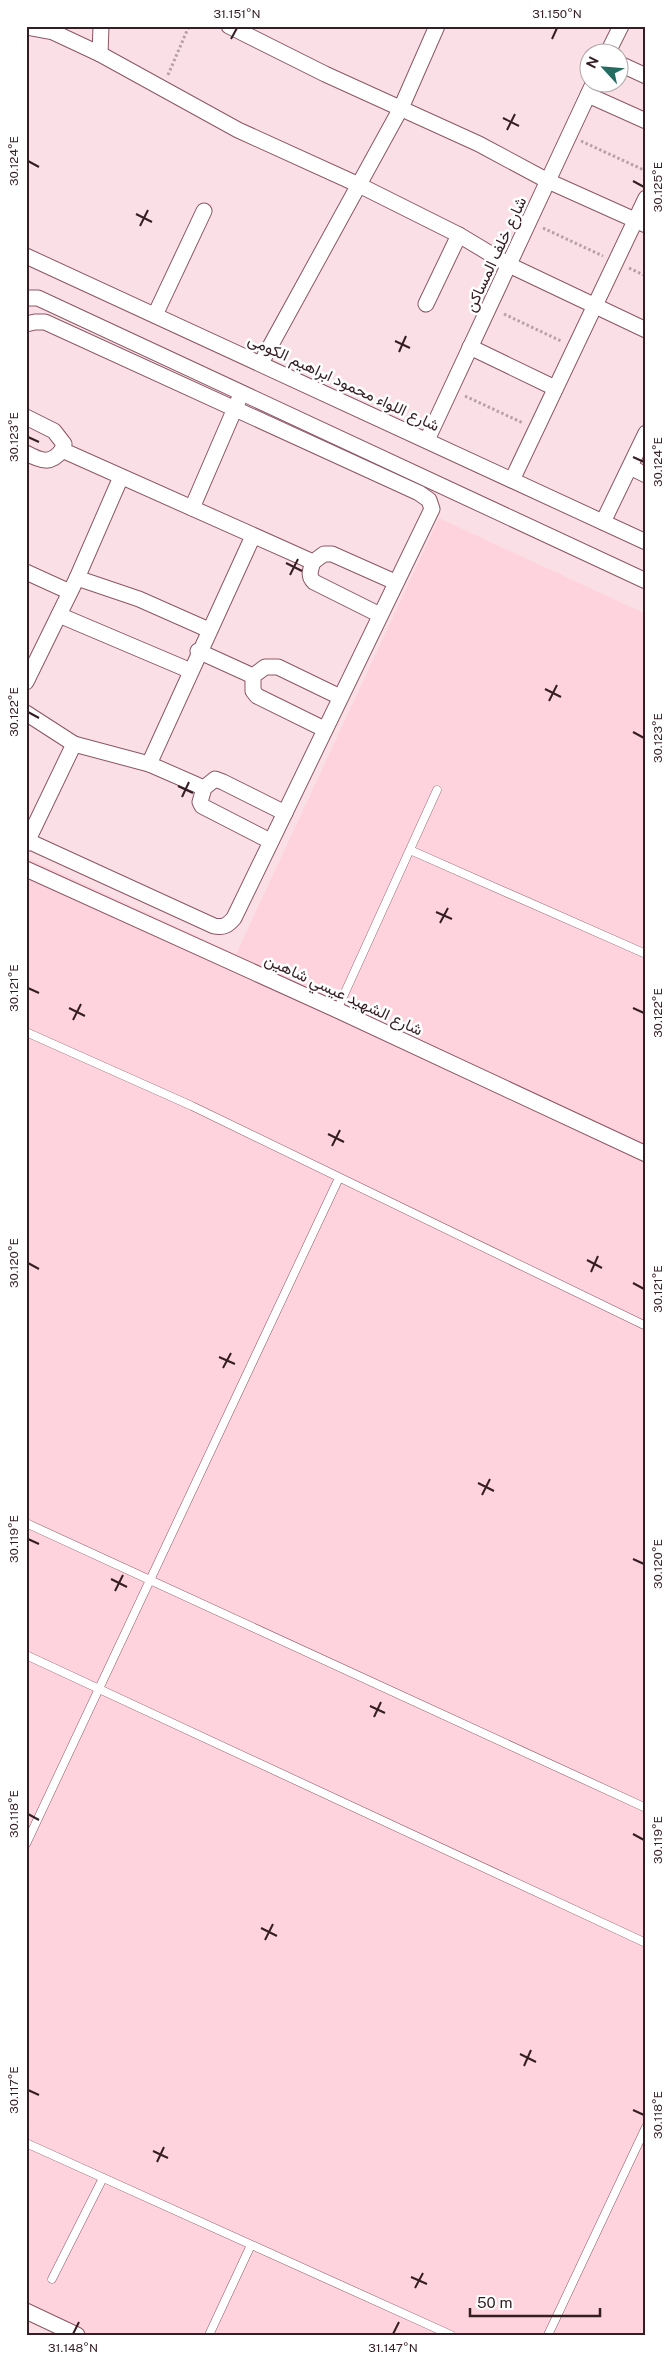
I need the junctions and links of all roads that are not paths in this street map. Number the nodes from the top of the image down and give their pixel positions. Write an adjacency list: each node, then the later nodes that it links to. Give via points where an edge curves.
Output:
1 (101, 26): 7 (street)
2 (229, 26): 12 (street)
3 (437, 26): 12 (street)
4 (621, 26): 6 (street)
5 (26, 27): 7 (street, via 53,32)
6 (613, 42)
7 (100, 54): 15 (street, via 238,130)
8 (630, 69): 9 (street)
9 (646, 76)
10 (590, 92): 14 (street, شارع خلف المساكن)
11 (596, 92): 13 (street)
12 (401, 108): 14 (street); 15 (street)
13 (646, 121)
14 (548, 181): 18 (street); 21 (street, شارع خلف المساكن)
15 (360, 185): 19 (street); 29 (street)
16 (646, 198): 18 (street)
17 (204, 211): 25 (street)
18 (640, 222): 24 (street, via 615,262)
19 (459, 235): 21 (street); 23 (street)
20 (26, 256): 25 (street, شارع اللواء محمود ابراهيم الكومى)
21 (509, 265): 24 (street); 28 (street, شارع خلف المساكن)
22 (26, 298): 31 (street, via 38,298)
23 (426, 304)
24 (594, 306): 27 (street); 30 (street)
25 (155, 315): 29 (street, شارع اللواء محمود ابراهيم الكومى)
26 (26, 324): 32 (street, via 45,322)
27 (646, 330)
28 (470, 347): 30 (street); 35 (street, شارع خلف المساكن)
29 (261, 363): 35 (street, شارع اللواء محمود ابراهيم الكومى)
30 (555, 388): 41 (street)
31 (242, 393): 32 (street); 49 (street)
32 (235, 408): 42 (street); 50 (street, via 426,497 432,509)
33 (26, 417): 36 (street, via 58,434 64,444)
34 (646, 433): 38 (street)
35 (427, 440): 41 (street, شارع اللواء محمود ابراهيم الكومى)
36 (62, 450): 37 (street, via 47,461); 40 (street)
37 (26, 453)
38 (630, 467): 39 (street); 43 (street)
39 (646, 475)
40 (121, 477): 42 (street); 48 (street)
41 (512, 480): 43 (street, شارع اللواء محمود ابراهيم الكومى)
42 (192, 508): 44 (street)
43 (603, 522): 45 (street, شارع اللواء محمود ابراهيم الكومى)
44 (253, 536): 46 (street); 54 (street)
45 (646, 542)
46 (313, 562): 50 (street, via 324,554 332,554); 53 (street, via 310,578 314,582)
47 (26, 572): 51 (street)
48 (77, 578): 51 (street); 54 (street, via 139,599)
49 (646, 581)
50 (394, 582): 53 (street)
51 (70, 592): 52 (street)
52 (60, 615): 56 (street); 58 (street)
53 (380, 615): 59 (street)
54 (209, 630): 55 (street)
55 (198, 651): 56 (street); 57 (street)
56 (190, 671): 63 (street)
57 (253, 676): 59 (street, via 265,667 278,667); 61 (street, via 253,691 257,696)
58 (26, 682)
59 (340, 697): 61 (street)
60 (26, 713): 62 (street)
61 (324, 729): 66 (street)
62 (74, 744): 63 (street); 67 (street)
63 (148, 764): 64 (street)
64 (204, 788): 66 (street, via 215,780 223,782); 68 (street, via 202,806)
65 (437, 790): 69 (lane)
66 (285, 813): 68 (street)
67 (27, 841): 68 (street, via 220,928 234,918)
68 (270, 842)
69 (410, 850): 71 (lane); 72 (lane)
70 (26, 869): 72 (street, شارع الشهيد عيسي شاهين)
71 (646, 954)
72 (337, 1010): 74 (street, شارع الشهيد عيسي شاهين)
73 (26, 1032): 75 (lane, via 192,1106)
74 (646, 1154)
75 (339, 1178): 76 (lane); 78 (lane)
76 (646, 1326)
77 (26, 1523): 78 (lane)
78 (149, 1581): 80 (lane); 81 (lane)
79 (26, 1655): 80 (lane)
80 (99, 1689): 82 (lane); 83 (lane)
81 (646, 1808)
82 (26, 1844)
83 (646, 1943)
84 (646, 2127): 93 (lane)
85 (26, 2143): 86 (lane)
86 (103, 2178): 87 (lane); 88 (lane)
87 (251, 2245): 91 (lane); 92 (lane)
88 (52, 2279)
89 (26, 2311): 90 (street)
90 (78, 2335)
91 (209, 2335)
92 (451, 2335)
93 (548, 2335)

